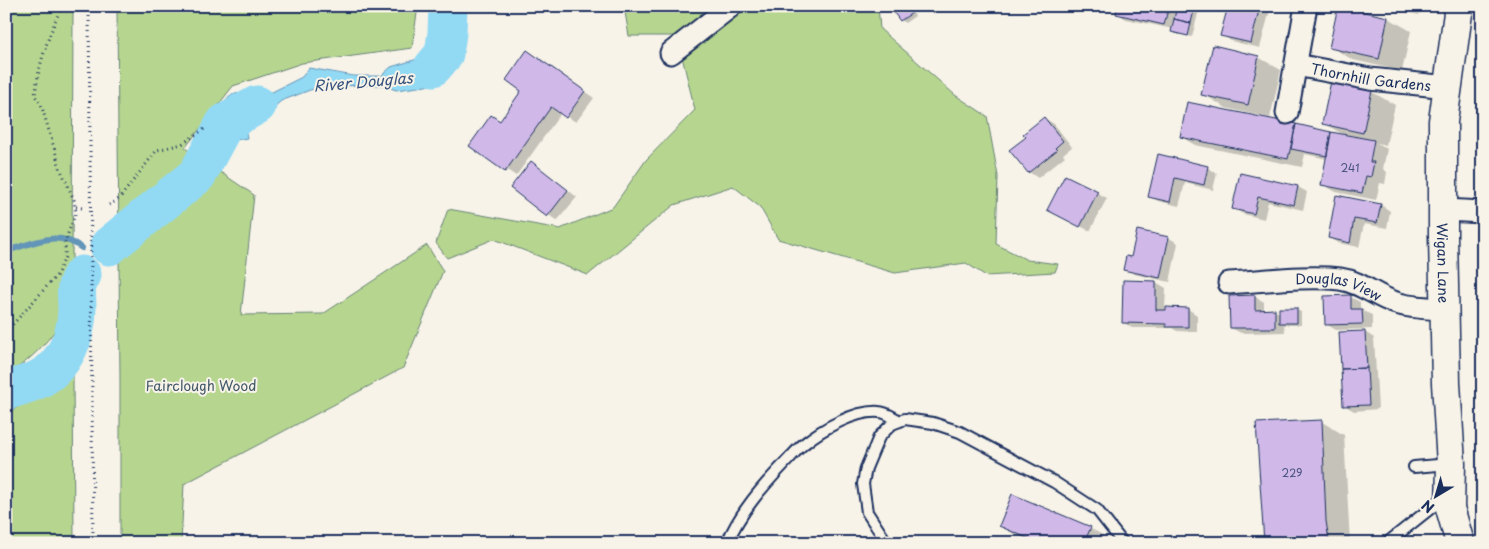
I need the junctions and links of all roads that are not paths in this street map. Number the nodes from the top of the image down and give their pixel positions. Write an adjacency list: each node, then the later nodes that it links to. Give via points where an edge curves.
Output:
1 (731, 6): 4 (street)
2 (1306, 6): 5 (street, Thornhill Gardens)
3 (1459, 6): 6 (highway, Wigan Lane)
4 (671, 53)
5 (1296, 64): 6 (street, Thornhill Gardens, via 1370,79); 7 (street, Thornhill Gardens)
6 (1448, 87): 8 (highway, Wigan Lane, via 1443,121)
7 (1287, 114)
8 (1444, 210): 9 (street); 11 (highway, Wigan Lane)
9 (1483, 212)
10 (1229, 283): 11 (street, Douglas View, via 1340,279 1355,282 1396,303)
11 (1446, 309): 13 (highway, Wigan Lane)
12 (900, 421): 17 (lane, via 880,412 867,413 851,417 804,443 765,485 734,526); 18 (lane, via 892,424 872,448 863,484 867,512); 19 (lane, via 933,423 960,432 1054,482 1097,510)
13 (1451, 464): 14 (lane); 15 (highway, Wigan Lane)
14 (1414, 467)
15 (1450, 492): 16 (highway, Wigan Lane, via 1450,508); 20 (lane)
16 (1457, 531)
17 (727, 543)
18 (887, 543)
19 (1123, 543)
20 (1387, 543)

